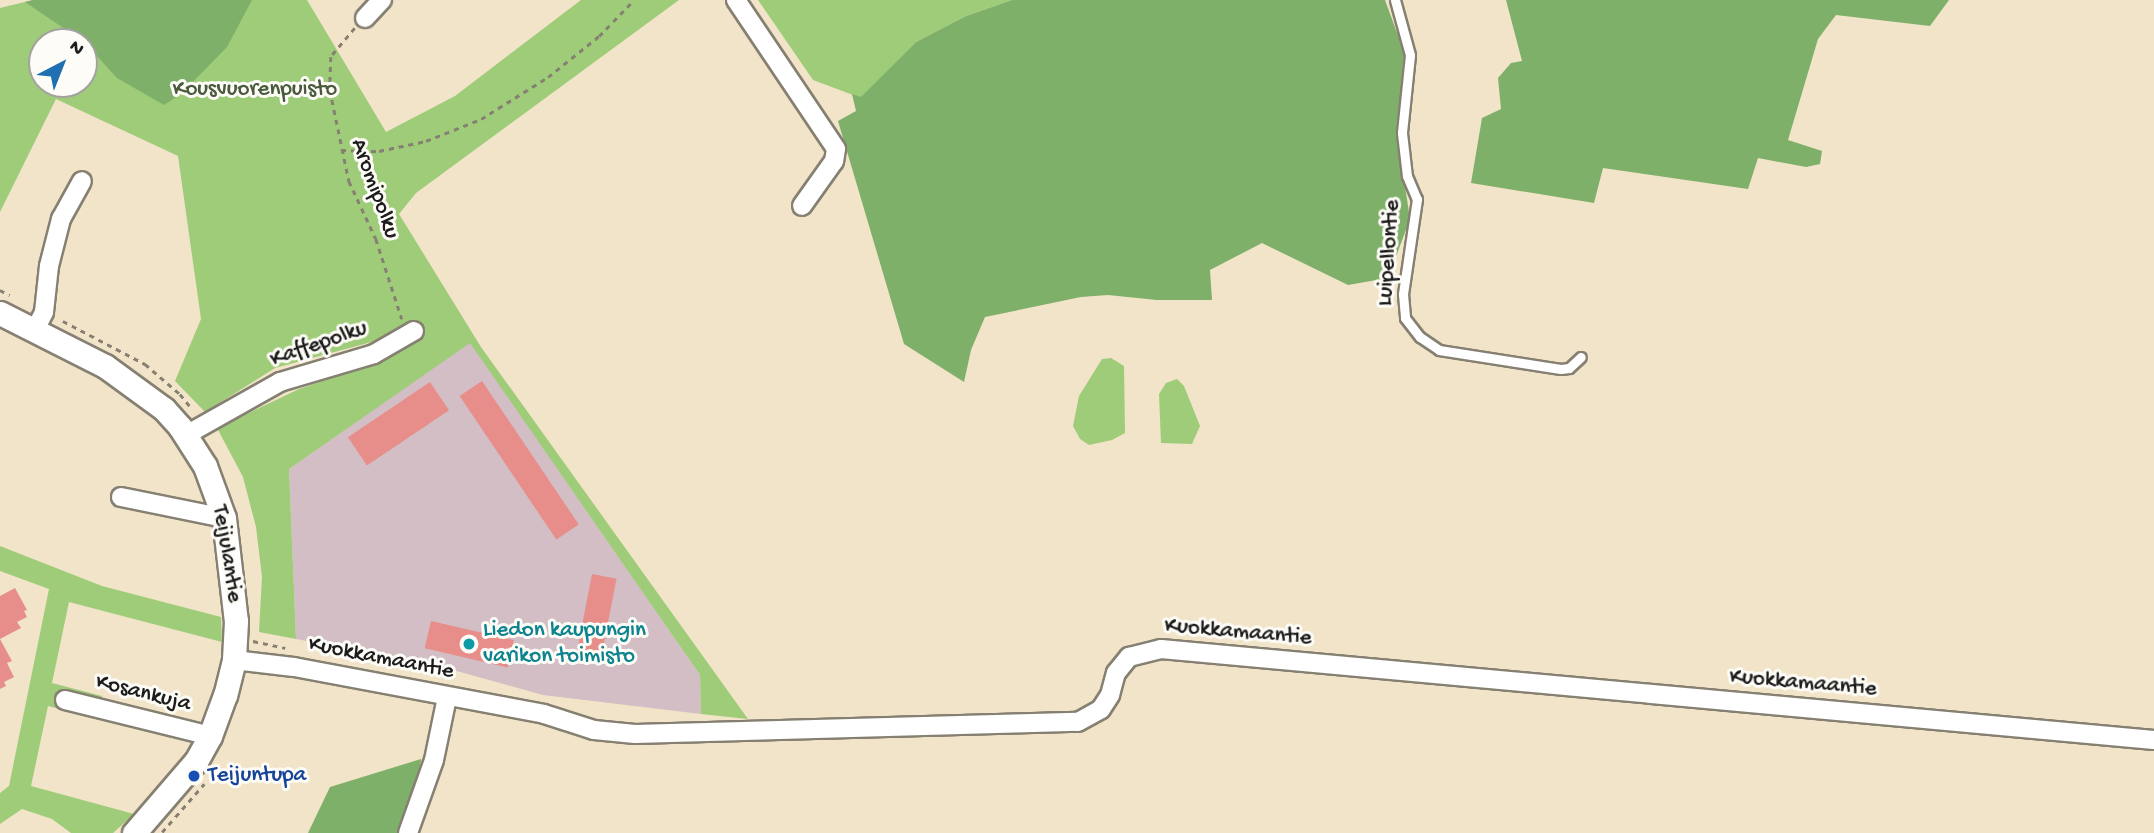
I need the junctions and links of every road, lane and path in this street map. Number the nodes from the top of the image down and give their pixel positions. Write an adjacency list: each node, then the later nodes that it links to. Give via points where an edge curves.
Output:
1 (382, 0): 5 (street)
2 (634, 0): 8 (path, via 600,36 558,69 481,119 426,141 379,150)
3 (736, 0): 10 (street, via 836,149 834,161)
4 (1395, 0): 14 (lane, Luipellontie, via 1410,55 1402,133 1407,176 1417,199 1403,294 1405,318 1438,350 1561,369)
5 (365, 18): 6 (path, Aromipolku, via 331,57)
6 (330, 90): 7 (path); 8 (path, Aromipolku)
7 (304, 93)
8 (341, 150): 13 (path, Aromipolku)
9 (82, 181): 12 (street, via 61,219 44,312)
10 (802, 206)
11 (0, 313): 12 (street, Teijulantie)
12 (35, 330): 15 (street, Teijulantie, via 143,391)
13 (407, 335): 15 (street, Kaffepolku, via 374,354 280,382)
14 (1581, 357)
15 (194, 430): 17 (street, Teijulantie)
16 (121, 497): 17 (street)
17 (224, 518): 18 (street, Teijulantie, via 236,621)
18 (234, 660): 19 (street, Kuokkamaantie); 21 (street, Teijulantie)
19 (447, 696): 22 (street, Kuokkamaantie, via 544,714 594,730 635,734 1078,722 1101,709 1116,673 1129,657 1161,649); 24 (street, via 434,760)
20 (65, 700): 21 (street, Kosankuja)
21 (210, 736): 23 (street, Teijulantie, via 181,782)
22 (2154, 740)
23 (134, 833)
24 (408, 833)

